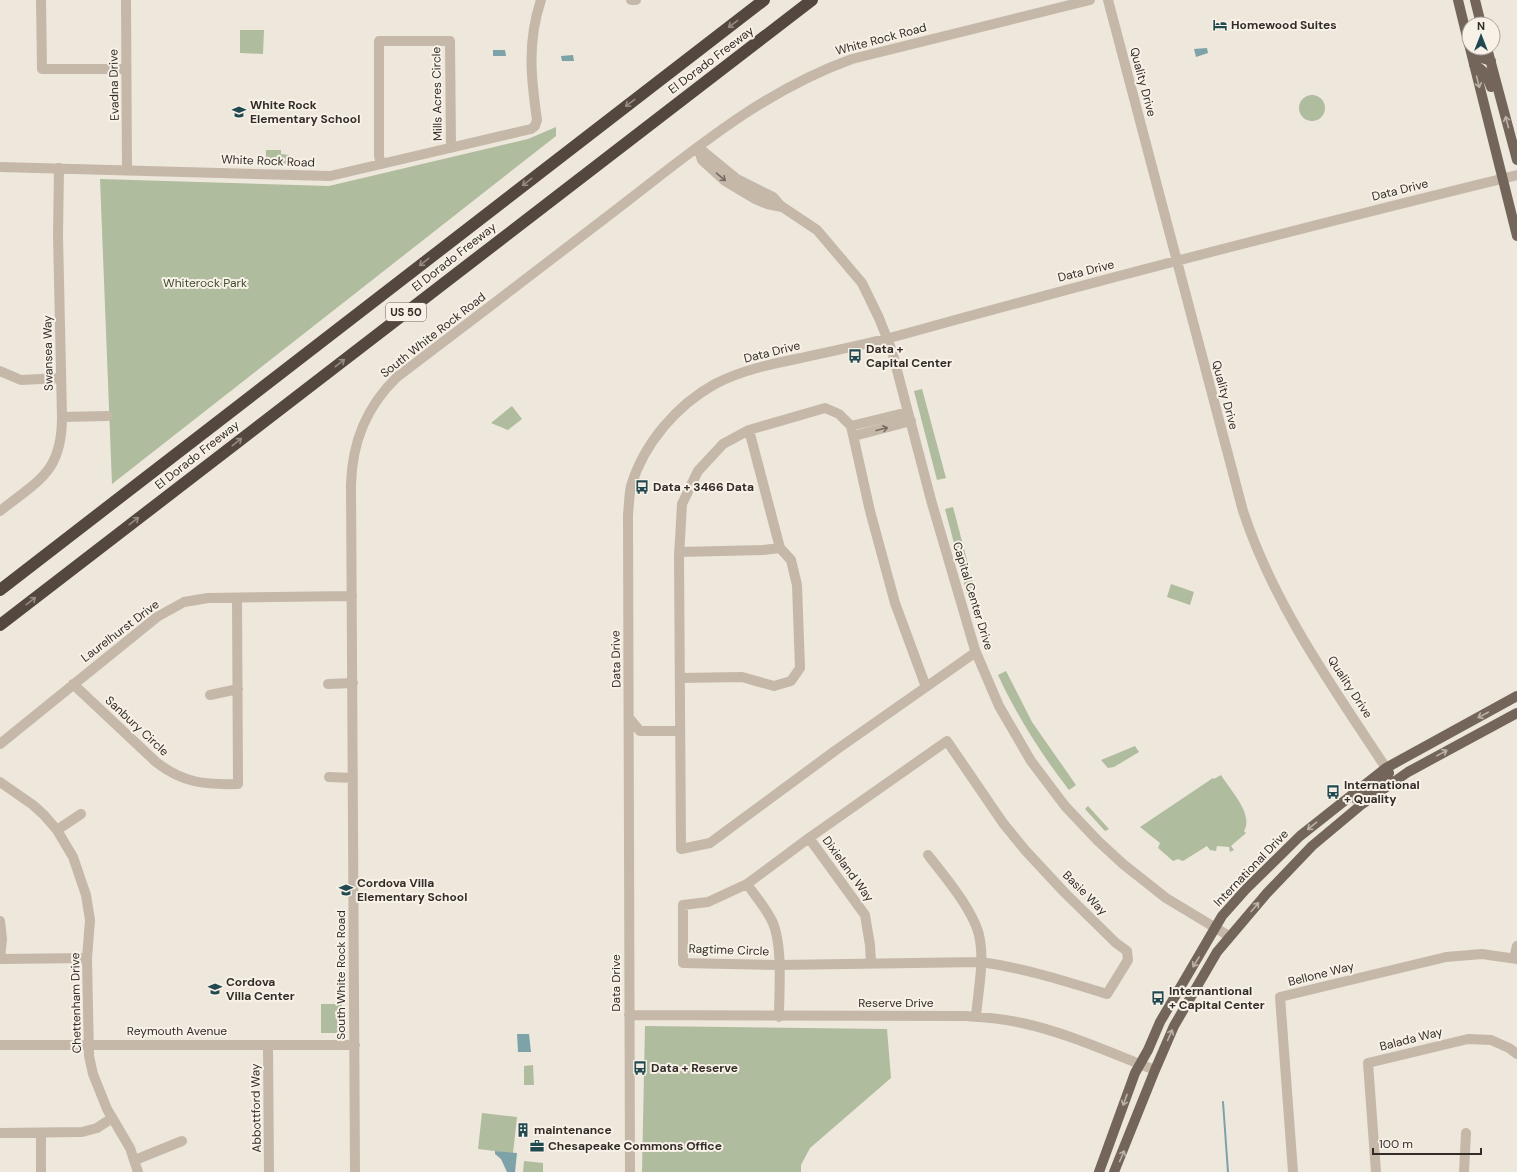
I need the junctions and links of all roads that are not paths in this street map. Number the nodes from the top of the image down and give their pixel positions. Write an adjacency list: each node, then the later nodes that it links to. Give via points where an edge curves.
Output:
1 (41, 0): 21 (street, via 42,69)
2 (126, 0): 21 (street, Evadna Drive)
3 (541, 0): 24 (street, White Rock Road, via 532,38 530,68 537,120 535,126 531,130)
4 (631, 0): 5 (street)
5 (636, 0)
6 (764, 0): 46 (highway, El Dorado Freeway / US 50, one-way to 46)
7 (812, 0): 49 (highway, El Dorado Freeway / US 50, one-way to 7)
8 (1090, 0): 23 (street, White Rock Road, via 841,63 773,94)
9 (1108, 0): 33 (street, Quality Drive)
10 (1458, 0): 13 (main road)
11 (1463, 0): 14 (main road)
12 (1475, 0): 15 (main road)
13 (1462, 16)
14 (1467, 16)
15 (1479, 16)
16 (1472, 56): 20 (main road)
17 (1482, 56): 19 (main road)
18 (1489, 56): 19 (main road)
19 (1491, 61): 22 (main road)
20 (1474, 65): 22 (main road, via 1483,69 1492,92); 31 (main road, one-way to 31)
21 (126, 69): 29 (street, Evadna Drive)
22 (1500, 96): 25 (main road, one-way to 22)
23 (698, 147): 34 (street, Capital Center Drive, via 737,178 773,197 781,206 817,230 851,269 871,300); 47 (street, South White Rock Road, via 397,377 381,394 365,418 354,448 351,485)
24 (451, 148): 26 (street, White Rock Road); 26 (street, Mills Acres Circle, via 450,41 379,41)
25 (1517, 160)
26 (381, 164): 29 (street, White Rock Road, via 330,176)
27 (0, 167): 28 (street, White Rock Road)
28 (59, 168): 29 (street, White Rock Road); 36 (street, Swansea Way)
29 (127, 169)
30 (1517, 175): 31 (street, Data Drive)
31 (1502, 179): 32 (main road); 33 (street, Data Drive)
32 (1517, 236)
33 (1176, 262): 34 (street, Data Drive, via 1077,286); 64 (street, Quality Drive, via 1243,511 1266,572 1291,619)
34 (888, 339): 39 (street, Capital Center Drive); 60 (street, Data Drive, via 757,367 717,384 684,406 647,448 629,496)
35 (3, 373): 36 (street, via 28,381); 37 (street)
36 (61, 378): 40 (street, Swansea Way)
37 (0, 384)
38 (107, 416): 40 (street)
39 (909, 416): 42 (street); 50 (street, Capital Center Drive)
40 (62, 417): 43 (street, Swansea Way, via 61,444 56,460 38,481)
41 (749, 430): 42 (street, via 825,408 839,414); 44 (street); 45 (street, via 723,444 698,471 682,504)
42 (852, 431): 55 (street, via 895,603)
43 (0, 512)
44 (780, 548): 45 (street); 51 (street, via 791,560 797,585 800,668 791,681 774,686 742,677)
45 (679, 552): 51 (street)
46 (0, 590)
47 (352, 596): 48 (street, Laurelhurst Drive); 52 (street, South White Rock Road)
48 (237, 598): 53 (street, Laurelhurst Drive, via 184,602 165,612); 56 (street, Sanbury Circle)
49 (0, 625)
50 (976, 652): 55 (street); 76 (street, Capital Center Drive, via 996,699 1017,738 1065,806 1103,846 1144,882)
51 (680, 678): 62 (street)
52 (353, 683): 54 (street); 67 (street, South White Rock Road)
53 (73, 684): 56 (street, Sanbury Circle, via 163,768 186,779 210,784 238,784); 63 (street, Laurelhurst Drive)
54 (328, 684)
55 (926, 687): 62 (street, via 710,843 681,849)
56 (238, 689): 57 (street)
57 (210, 695)
58 (1517, 696): 61 (main road, International Drive, one-way to 61)
59 (1517, 713): 66 (main road, one-way to 59)
60 (629, 718): 62 (street, via 640,731); 85 (street, Data Drive)
61 (1462, 725): 64 (main road, International Drive); 66 (main road, via 1436,746 1400,768 1396,772)
62 (680, 731)
63 (0, 744)
64 (1386, 768): 72 (main road, via 1388,775 1328,821); 76 (main road, International Drive, one-way to 76, via 1295,841 1246,889 1222,916)
65 (328, 777): 67 (street)
66 (1399, 777): 72 (main road, via 1361,804)
67 (353, 778): 91 (street, South White Rock Road)
68 (0, 782): 70 (street, Chettenham Drive, via 33,805)
69 (81, 814): 70 (street)
70 (57, 830): 80 (street, Chettenham Drive, via 73,857 86,894 90,920)
71 (809, 838): 74 (street, Basie Way); 82 (street, Basie Way, via 947,741 1025,850 1065,893 1127,951 1128,960 1107,994 1033,972); 83 (street, Dixieland Way, via 865,915)
72 (1312, 846): 77 (main road, one-way to 72)
73 (928, 856): 82 (street, via 970,914 979,936)
74 (747, 884): 84 (street, via 773,924); 84 (street, Ragtime Circle, via 708,902 683,905 683,963)
75 (0, 921): 79 (street)
76 (1216, 929): 77 (street, Capital Center Drive); 93 (main road, International Drive, one-way to 93, via 1160,1022)
77 (1229, 936): 94 (main road, one-way to 77, via 1174,1026)
78 (1517, 946): 81 (street)
79 (0, 958): 80 (street)
80 (87, 958): 88 (street, Chettenham Drive)
81 (1515, 959): 108 (street, Bellone Way, via 1482,954 1446,957 1280,997)
82 (981, 962): 83 (street, Basie Way); 87 (street)
83 (871, 963): 84 (street, Basie Way)
84 (779, 965): 86 (street)
85 (629, 1015): 86 (street, Reserve Drive); 105 (street, Data Drive)
86 (779, 1017): 87 (street, Reserve Drive)
87 (976, 1017): 93 (street, Reserve Drive, via 1002,1019 1042,1028)
88 (89, 1044): 89 (street, Reymouth Avenue); 90 (street, Reymouth Avenue); 95 (street, Chettenham Drive, via 93,1074)
89 (0, 1045)
90 (268, 1045): 91 (street, Reymouth Avenue); 103 (street, Abbottford Way)
91 (355, 1045): 104 (street, South White Rock Road)
92 (1517, 1054): 109 (street, Balada Way, via 1491,1040 1468,1039 1368,1062)
93 (1140, 1064): 94 (street, Reserve Drive); 106 (main road, International Drive, one-way to 106)
94 (1155, 1070): 107 (main road, one-way to 94)
95 (112, 1118): 97 (street, via 104,1125 89,1131); 100 (street, Chettenham Drive)
96 (0, 1133): 97 (street)
97 (40, 1133): 101 (street)
98 (1466, 1133): 110 (street)
99 (182, 1141): 100 (street)
100 (134, 1160): 102 (street, Chettenham Drive)
101 (41, 1172)
102 (138, 1172)
103 (269, 1172)
104 (355, 1172)
105 (630, 1172)
106 (1099, 1172)
107 (1114, 1172)
108 (1292, 1172)
109 (1376, 1172)
110 (1464, 1172)

